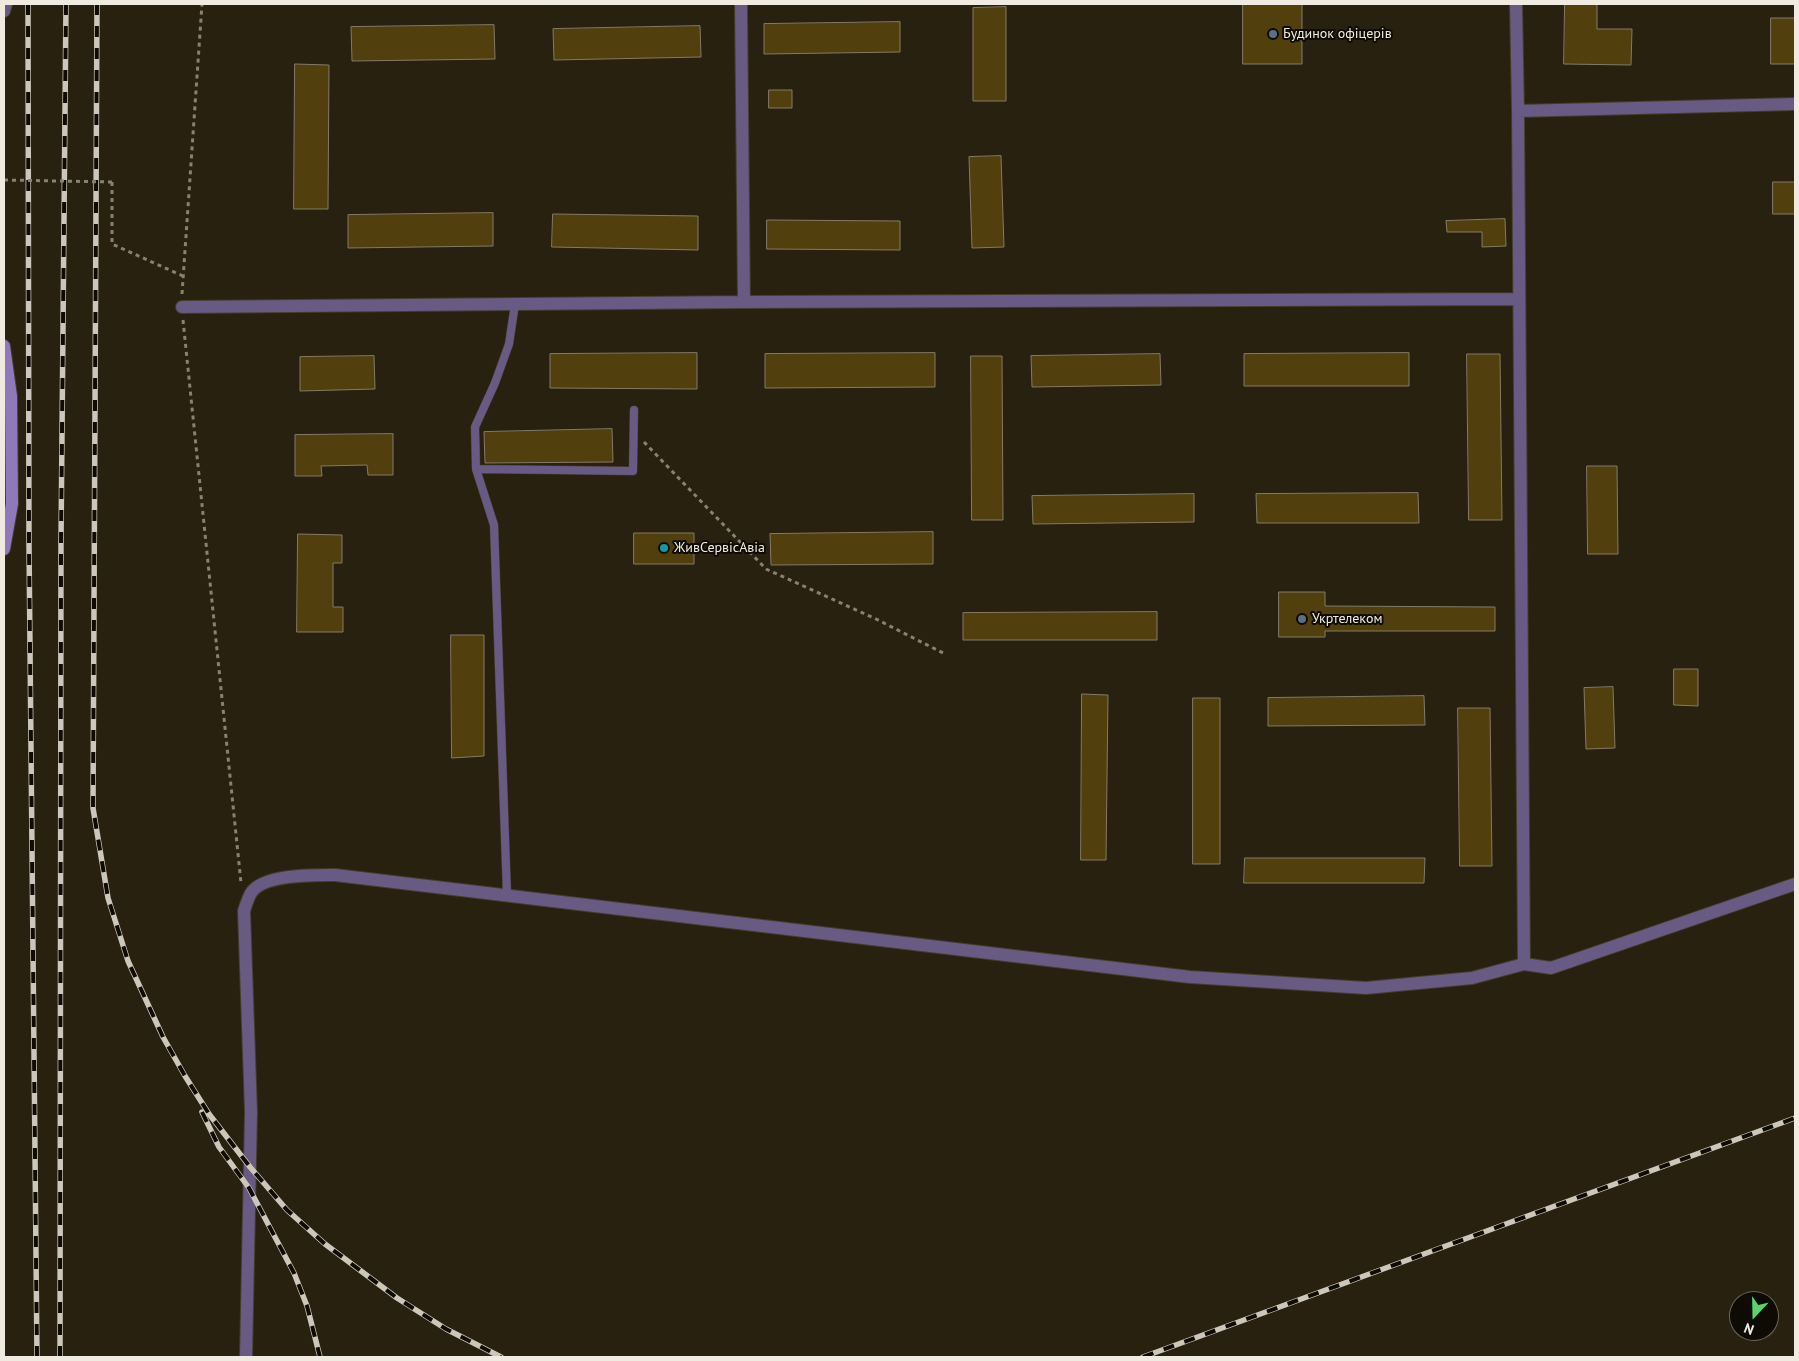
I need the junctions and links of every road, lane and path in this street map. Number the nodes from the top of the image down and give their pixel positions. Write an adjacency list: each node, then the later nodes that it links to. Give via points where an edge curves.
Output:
1 (6, 4): 5 (street)
2 (202, 4): 9 (path)
3 (742, 4): 11 (street)
4 (1516, 4): 7 (street)
5 (4, 11)
6 (1795, 104): 7 (street)
7 (1518, 110): 10 (street)
8 (4, 180): 9 (path, bridge, via 112,182 112,244)
9 (184, 276): 13 (path)
10 (1520, 299): 11 (street); 23 (street)
11 (744, 302): 12 (street)
12 (515, 304): 13 (street); 17 (lane, via 509,344 475,427)
13 (182, 307): 22 (path)
14 (4, 346): 18 (street, via 11,396 12,494)
15 (634, 410): 16 (lane)
16 (633, 430): 17 (lane, via 633,471); 19 (path, via 766,569)
17 (476, 469): 21 (lane, via 494,525)
18 (4, 549)
19 (945, 654)
20 (1795, 884): 23 (street, via 1551,968)
21 (507, 895): 22 (street, via 300,874 270,880 252,891); 23 (street, via 1190,977 1366,988 1472,978)
22 (244, 911): 24 (street, via 250,1112)
23 (1524, 964)
24 (246, 1357)

